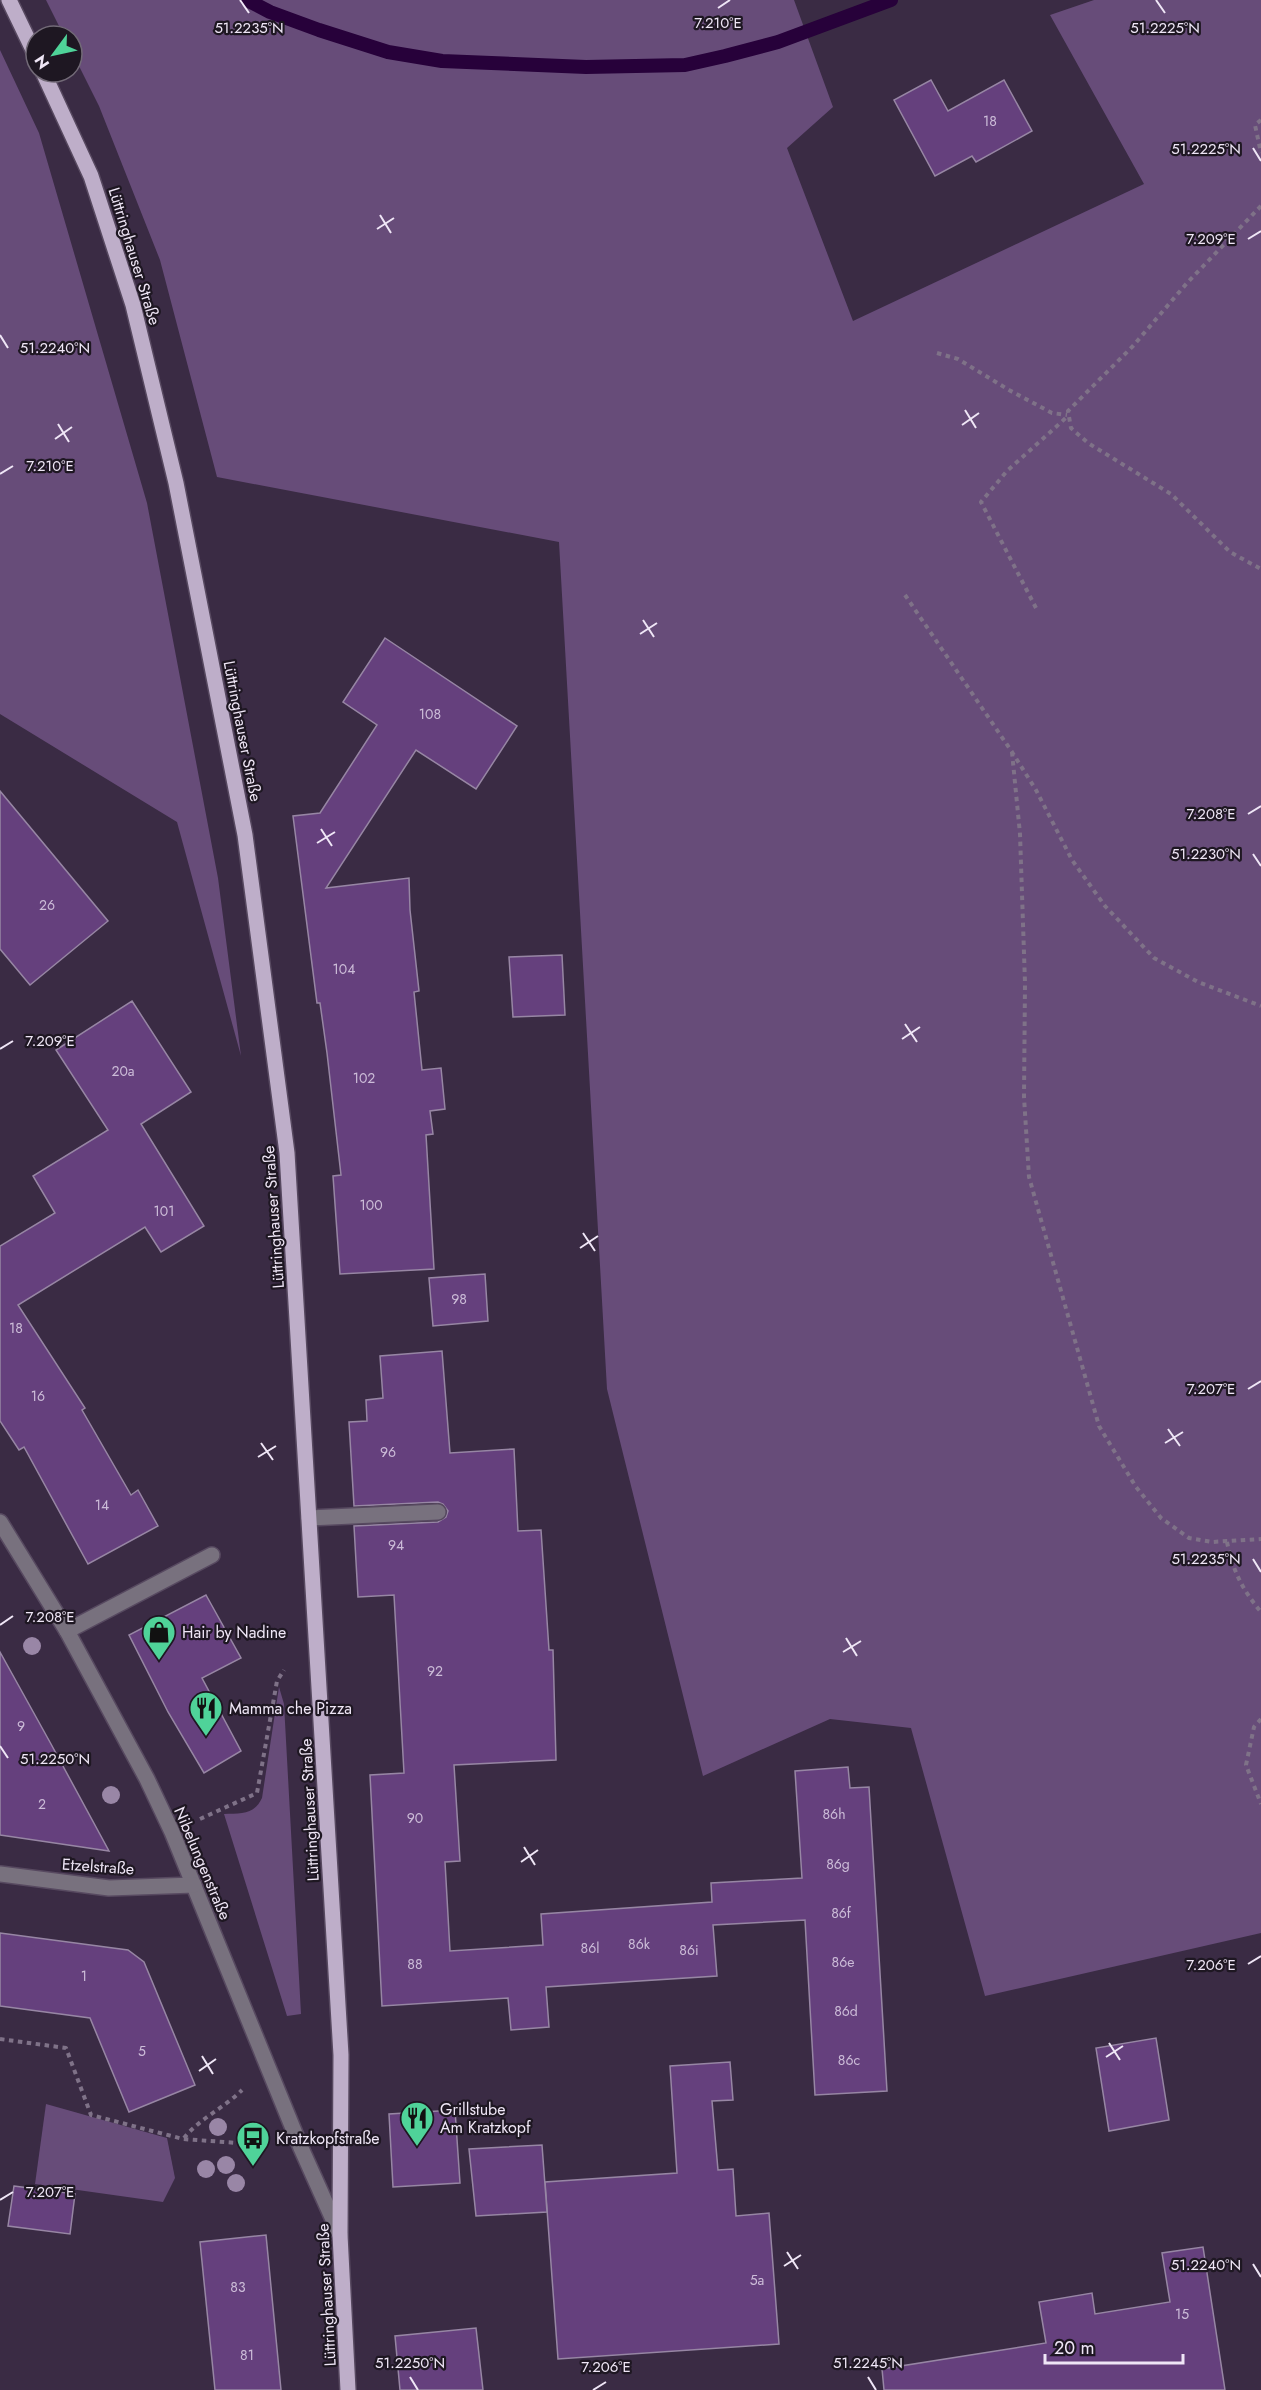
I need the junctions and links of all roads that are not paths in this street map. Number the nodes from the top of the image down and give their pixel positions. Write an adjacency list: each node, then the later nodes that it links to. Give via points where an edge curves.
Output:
1 (9, 0): 2 (main road)
2 (24, 31)
3 (49, 84): 5 (main road, Lüttringhauser Straße, via 91,176 133,305 176,483 245,836 287,1153)
4 (438, 1512): 5 (street)
5 (309, 1518): 11 (main road, Lüttringhauser Straße, via 341,2055)
6 (0, 1522): 8 (street, Nibelungenstraße)
7 (212, 1555): 8 (street)
8 (67, 1630): 10 (street, Nibelungenstraße, via 147,1779)
9 (0, 1874): 10 (street, Etzelstraße, via 109,1888)
10 (194, 1885): 11 (street, Nibelungenstraße)
11 (340, 2235): 12 (main road, Lüttringhauser Straße)
12 (348, 2390)

